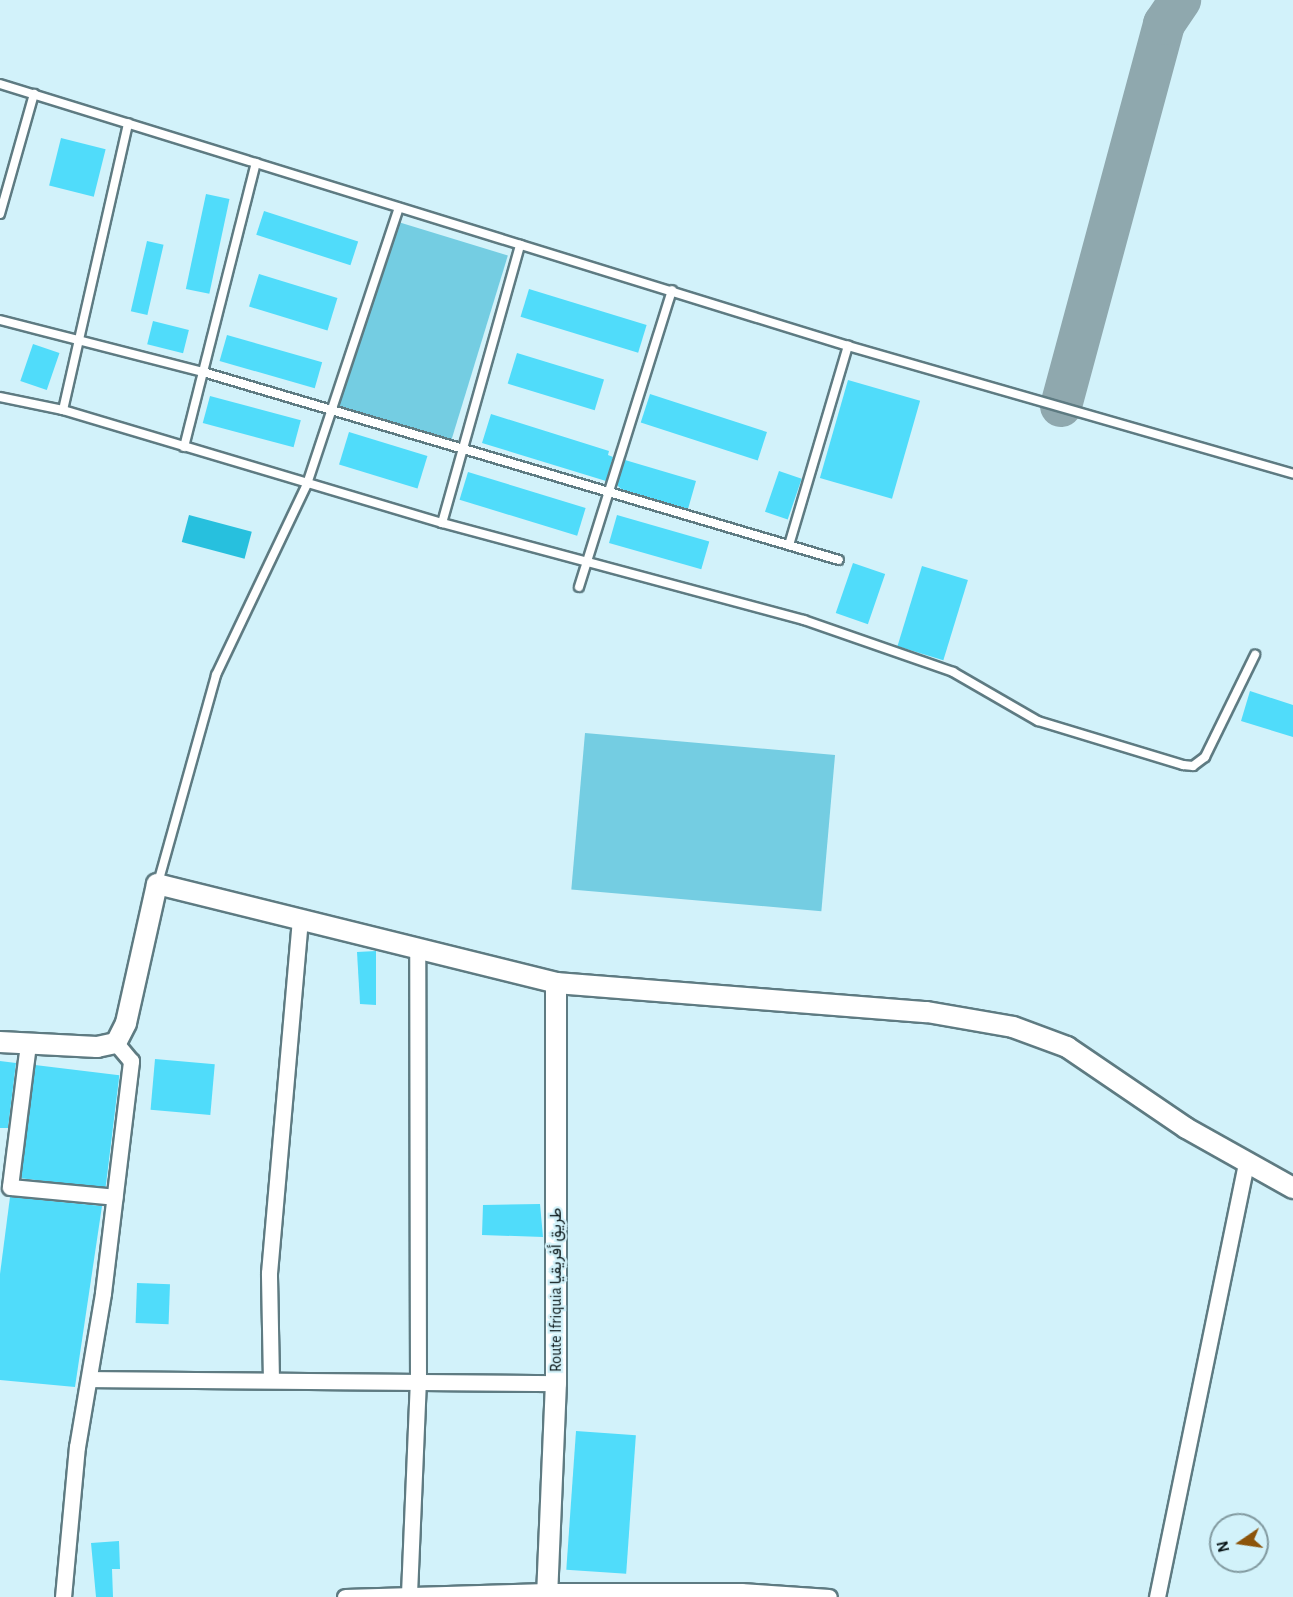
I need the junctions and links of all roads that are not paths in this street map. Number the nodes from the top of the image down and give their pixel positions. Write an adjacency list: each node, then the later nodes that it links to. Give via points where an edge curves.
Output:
1 (0, 84): 2 (lane)
2 (34, 94): 3 (lane); 6 (lane)
3 (128, 123): 4 (lane); 10 (lane)
4 (256, 163): 5 (lane); 12 (lane)
5 (399, 208): 7 (lane); 14 (lane)
6 (0, 214)
7 (520, 245): 8 (lane); 17 (lane)
8 (672, 290): 11 (lane); 20 (lane)
9 (0, 320): 10 (lane)
10 (79, 338): 12 (lane); 15 (lane)
11 (848, 346): 18 (lane); 22 (lane)
12 (203, 372): 14 (lane); 16 (lane)
13 (0, 397): 15 (lane)
14 (333, 410): 17 (lane); 19 (lane)
15 (63, 411): 16 (lane)
16 (184, 447): 19 (lane)
17 (463, 448): 20 (lane); 21 (lane)
18 (1293, 474)
19 (307, 484): 21 (lane); 27 (lane, via 216,675)
20 (608, 492): 22 (lane); 23 (lane)
21 (442, 524): 23 (lane)
22 (789, 545): 24 (lane)
23 (587, 560): 25 (lane); 26 (lane, via 804,620 953,672 1038,721 1188,766 1205,757)
24 (839, 560)
25 (579, 587)
26 (1256, 655)
27 (158, 884): 28 (street); 32 (street, via 126,1023)
28 (300, 920): 29 (street); 38 (street, via 269,1273)
29 (417, 949): 30 (street); 39 (street)
30 (556, 983): 34 (street, via 927,1012 1012,1027 1067,1047); 40 (street, Route Ifriquia طريق أفريقيا)
31 (0, 1042): 33 (street)
32 (116, 1043): 33 (street, via 97,1047); 36 (street, via 131,1061)
33 (28, 1044): 36 (street, via 10,1187)
34 (1246, 1163): 35 (street); 47 (street)
35 (1293, 1188)
36 (115, 1197): 37 (street)
37 (89, 1379): 38 (street); 44 (street, via 77,1447)
38 (271, 1380): 39 (street)
39 (418, 1380): 40 (street); 41 (street)
40 (556, 1383): 42 (street, Route Ifriquia طريق أفريقيا)
41 (410, 1594): 42 (street); 45 (street)
42 (547, 1594): 43 (street)
43 (712, 1594): 46 (street)
44 (63, 1597)
45 (345, 1597)
46 (829, 1597)
47 (1157, 1597)

